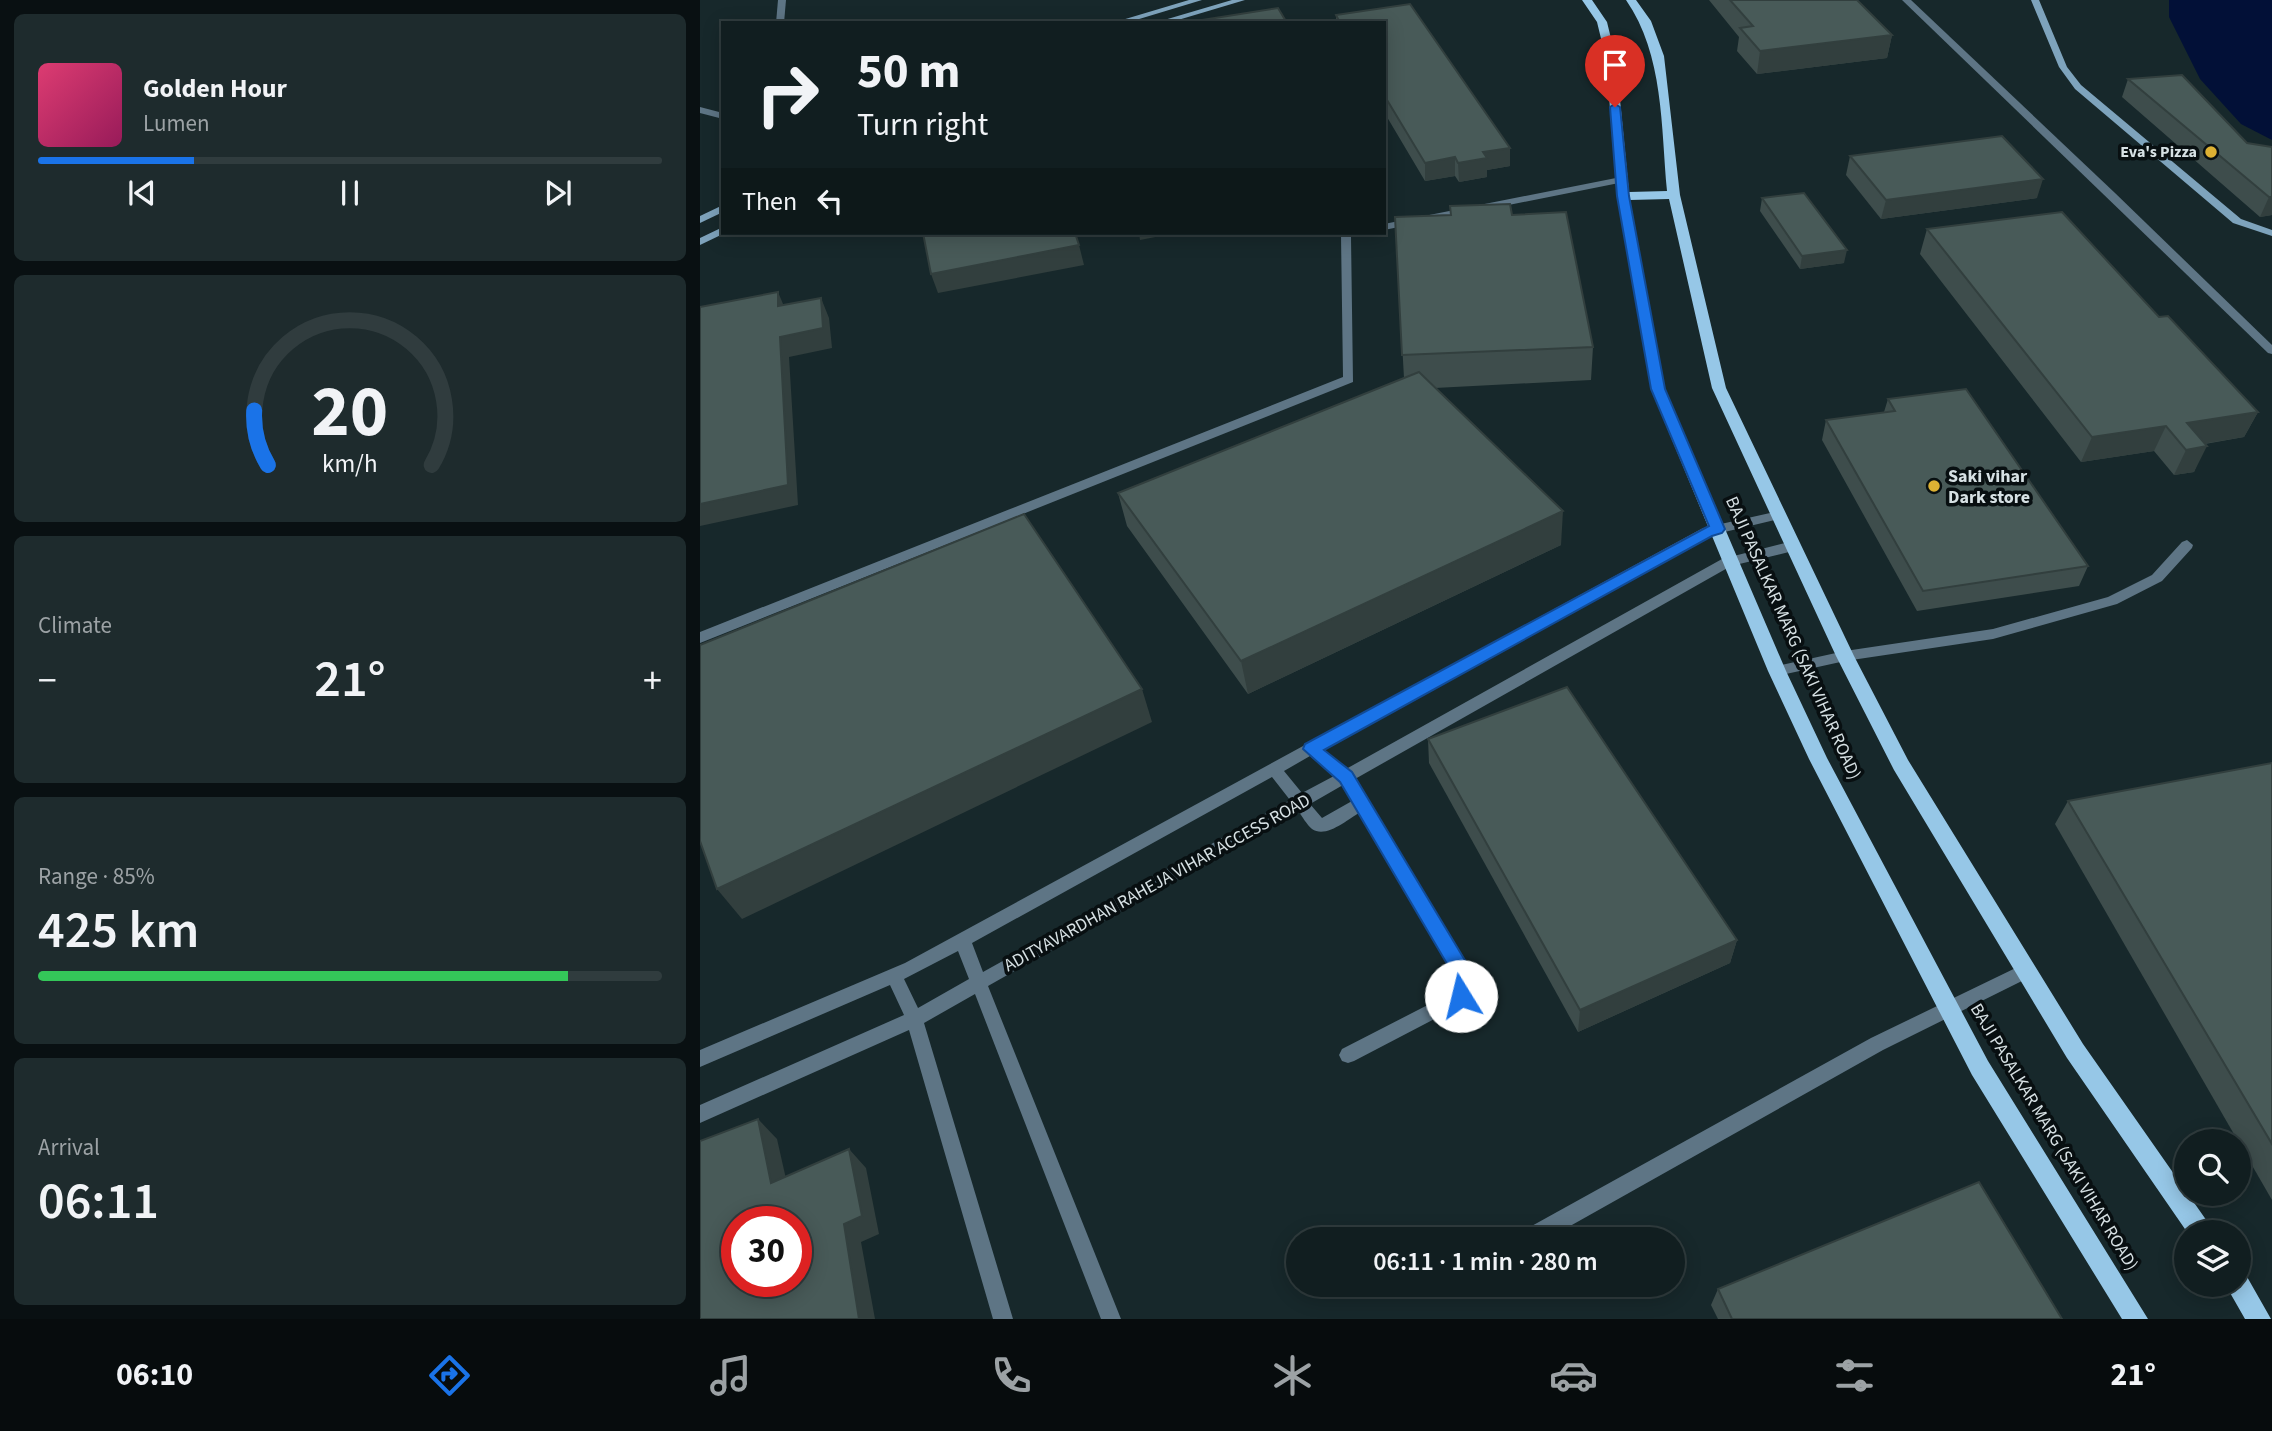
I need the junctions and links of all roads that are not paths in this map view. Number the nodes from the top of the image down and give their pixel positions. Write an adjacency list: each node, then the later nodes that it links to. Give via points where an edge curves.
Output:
1 (782, 0): 10 (street)
2 (1198, 0): 8 (street)
3 (1241, 0): 9 (street)
4 (1587, 0): 15 (main road, BAJI PASALKAR MARG (SAKI VIHAR ROAD), via 1602,22 1611,59)
5 (1631, 0): 16 (main road, BAJI PASALKAR MARG (SAKI VIHAR ROAD), via 1647,21 1659,56)
6 (1906, 0): 24 (street)
7 (2035, 0): 21 (street, via 2063,67 2078,87 2237,221)
8 (1165, 9): 9 (street); 11 (street)
9 (1175, 18): 12 (street)
10 (780, 21)
11 (1123, 21)
12 (1165, 21)
13 (700, 110): 14 (street)
14 (721, 115)
15 (1622, 188): 16 (main road); 19 (street); 26 (main road, BAJI PASALKAR MARG (SAKI VIHAR ROAD), via 1658,389)
16 (1674, 195): 25 (main road, BAJI PASALKAR MARG (SAKI VIHAR ROAD), via 1719,388)
17 (721, 209): 18 (street)
18 (700, 220)
19 (1386, 228)
20 (721, 231): 23 (street)
21 (2272, 233)
22 (1346, 235): 30 (street, via 1349,379)
23 (700, 242)
24 (2272, 351)
25 (1779, 515): 26 (street); 28 (main road, BAJI PASALKAR MARG (SAKI VIHAR ROAD))
26 (1717, 529): 29 (main road, BAJI PASALKAR MARG (SAKI VIHAR ROAD)); 33 (street)
27 (2187, 545): 31 (street, via 2157,578 2112,601 1993,634)
28 (1793, 546): 29 (street, ADITYAVARDHAN RAHEJA VIHAR ACCESS ROAD); 31 (main road, BAJI PASALKAR MARG (SAKI VIHAR ROAD))
29 (1731, 561): 32 (main road, BAJI PASALKAR MARG (SAKI VIHAR ROAD)); 35 (street, ADITYAVARDHAN RAHEJA VIHAR ACCESS ROAD)
30 (700, 638)
31 (1844, 656): 32 (street); 39 (main road, BAJI PASALKAR MARG (SAKI VIHAR ROAD), via 1901,765)
32 (1777, 671): 42 (main road, BAJI PASALKAR MARG (SAKI VIHAR ROAD))
33 (1311, 749): 34 (street); 35 (street)
34 (1274, 769): 36 (street); 38 (street)
35 (1346, 777): 36 (street, ADITYAVARDHAN RAHEJA VIHAR ACCESS ROAD); 37 (street)
36 (1300, 802): 37 (street, via 1318,825 1328,824); 41 (street, ADITYAVARDHAN RAHEJA VIHAR ACCESS ROAD)
37 (1362, 803): 44 (street, via 1462,973 1461,996)
38 (961, 940): 40 (street); 41 (street)
39 (2026, 971): 42 (street); 47 (main road, BAJI PASALKAR MARG (SAKI VIHAR ROAD), via 2075,1051)
40 (894, 975): 43 (street); 45 (street)
41 (979, 983): 43 (street, ADITYAVARDHAN RAHEJA VIHAR ACCESS ROAD); 51 (street)
42 (1947, 1009): 48 (street); 52 (main road, BAJI PASALKAR MARG (SAKI VIHAR ROAD))
43 (914, 1019): 46 (street, ADITYAVARDHAN RAHEJA VIHAR ACCESS ROAD); 50 (street)
44 (1348, 1055)
45 (700, 1059)
46 (700, 1114)
47 (2193, 1220)
48 (1549, 1227)
49 (2245, 1297): 53 (main road)
50 (1003, 1319)
51 (1111, 1319)
52 (2136, 1319)
53 (2259, 1319)

